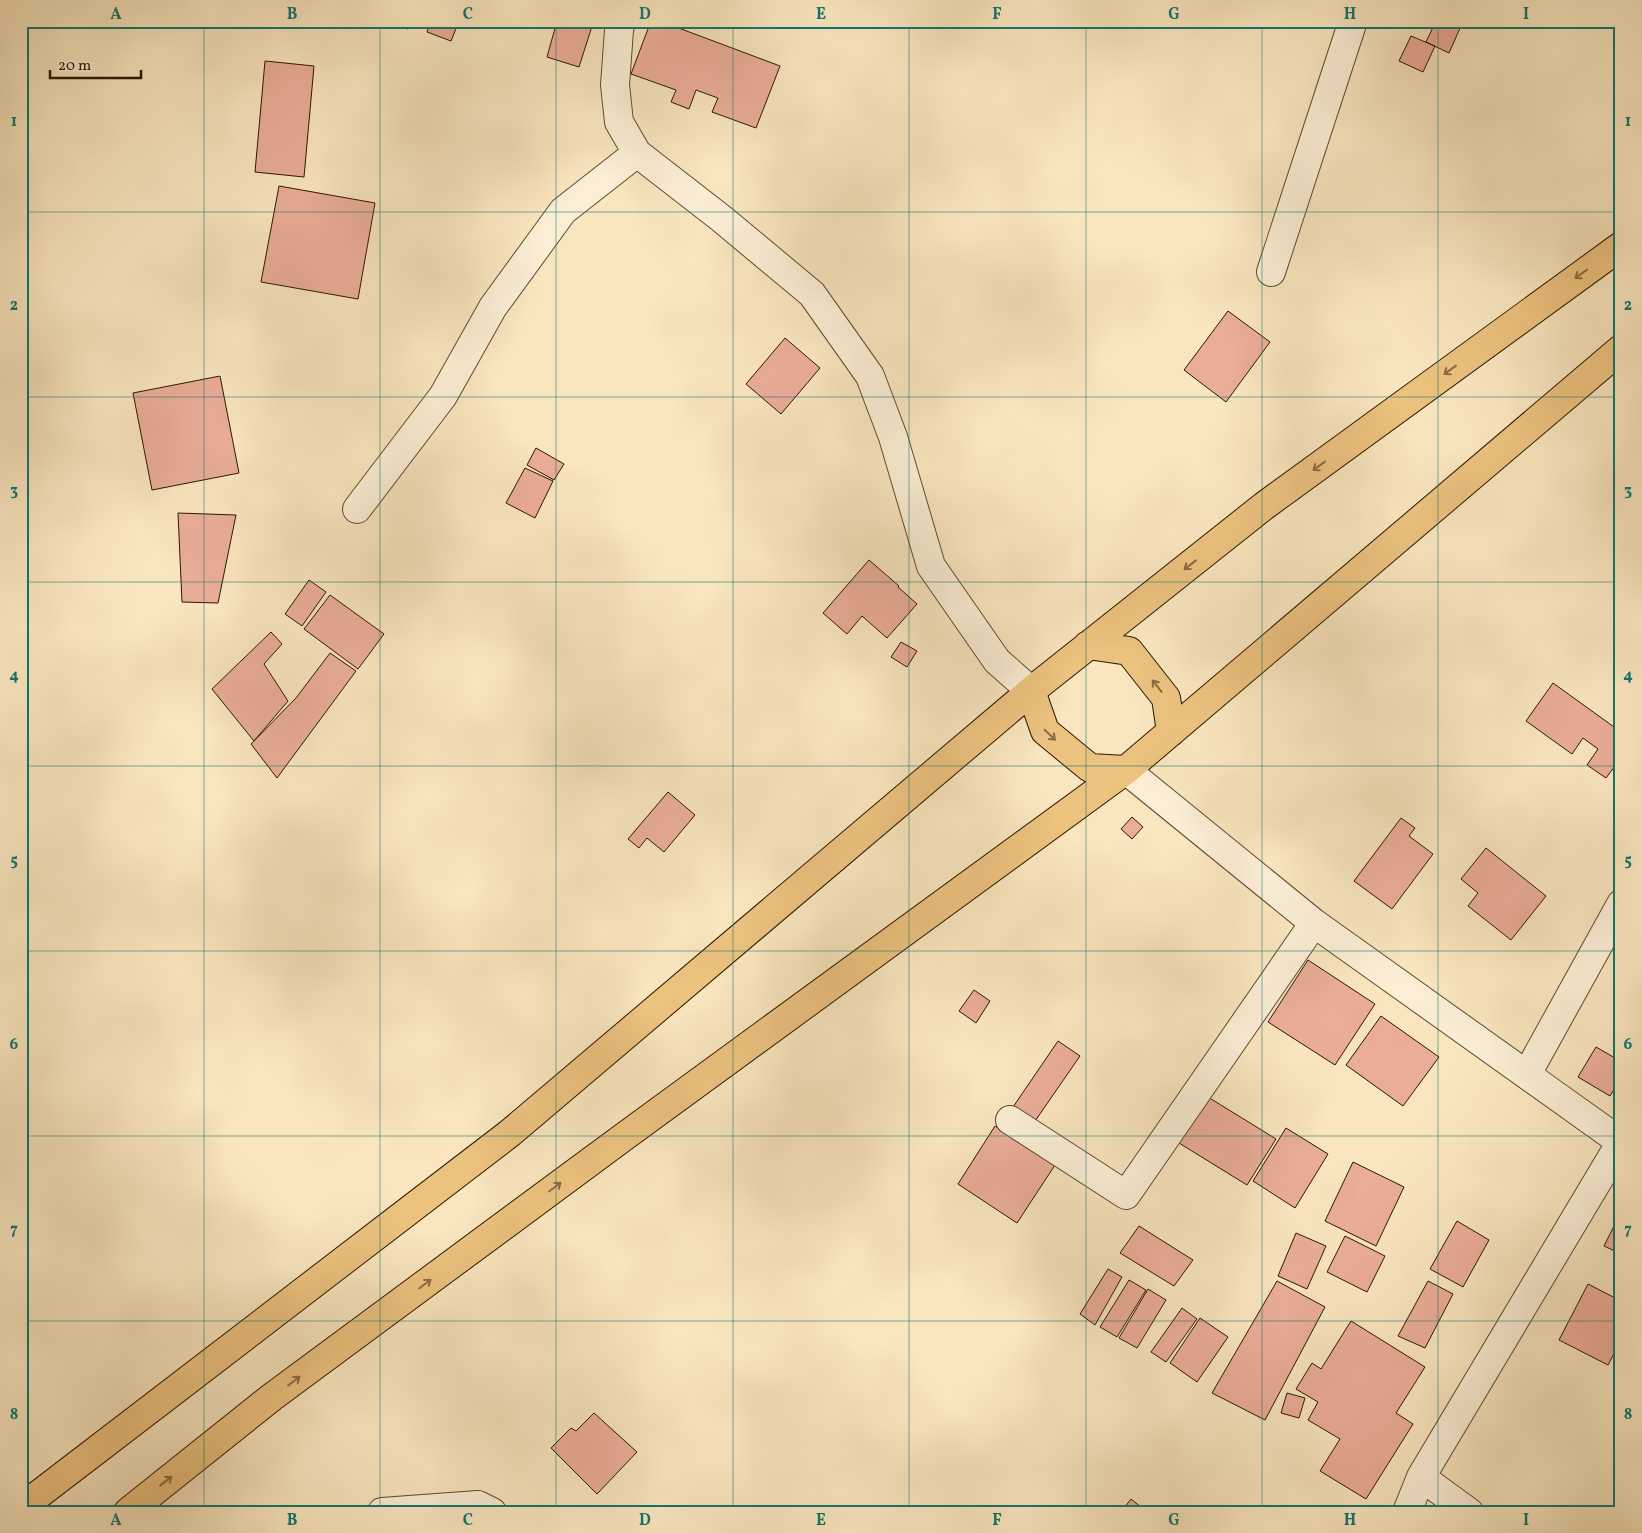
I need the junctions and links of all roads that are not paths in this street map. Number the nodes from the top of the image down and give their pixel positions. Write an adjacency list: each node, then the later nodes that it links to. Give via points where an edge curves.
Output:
1 (621, 21): 3 (street, via 615,85 619,122)
2 (1353, 21): 5 (street)
3 (637, 153): 7 (street, via 563,211 493,308 443,396); 9 (street, via 812,294 870,376 893,437 931,566 997,661)
4 (1621, 246): 8 (main road, one-way to 8, via 1264,506)
5 (1271, 272)
6 (1621, 349): 10 (main road)
7 (357, 509)
8 (1088, 645): 9 (main road); 10 (main road, one-way to 8, via 1166,698 1129,651)
9 (1031, 691): 11 (main road, one-way to 11, via 1045,731 1090,768); 18 (main road, via 510,1133)
10 (1171, 732): 11 (main road)
11 (1126, 770): 13 (street); 19 (main road, one-way to 11, via 272,1397)
12 (1621, 904): 14 (street)
13 (1314, 923): 14 (street); 15 (street, via 1126,1195)
14 (1527, 1074): 16 (street)
15 (1010, 1120)
16 (1621, 1142): 17 (street)
17 (1421, 1478): 22 (street); 23 (street)
18 (21, 1508)
19 (128, 1512)
20 (382, 1512): 21 (street, via 478,1505)
21 (492, 1512)
22 (1407, 1512)
23 (1470, 1512)

